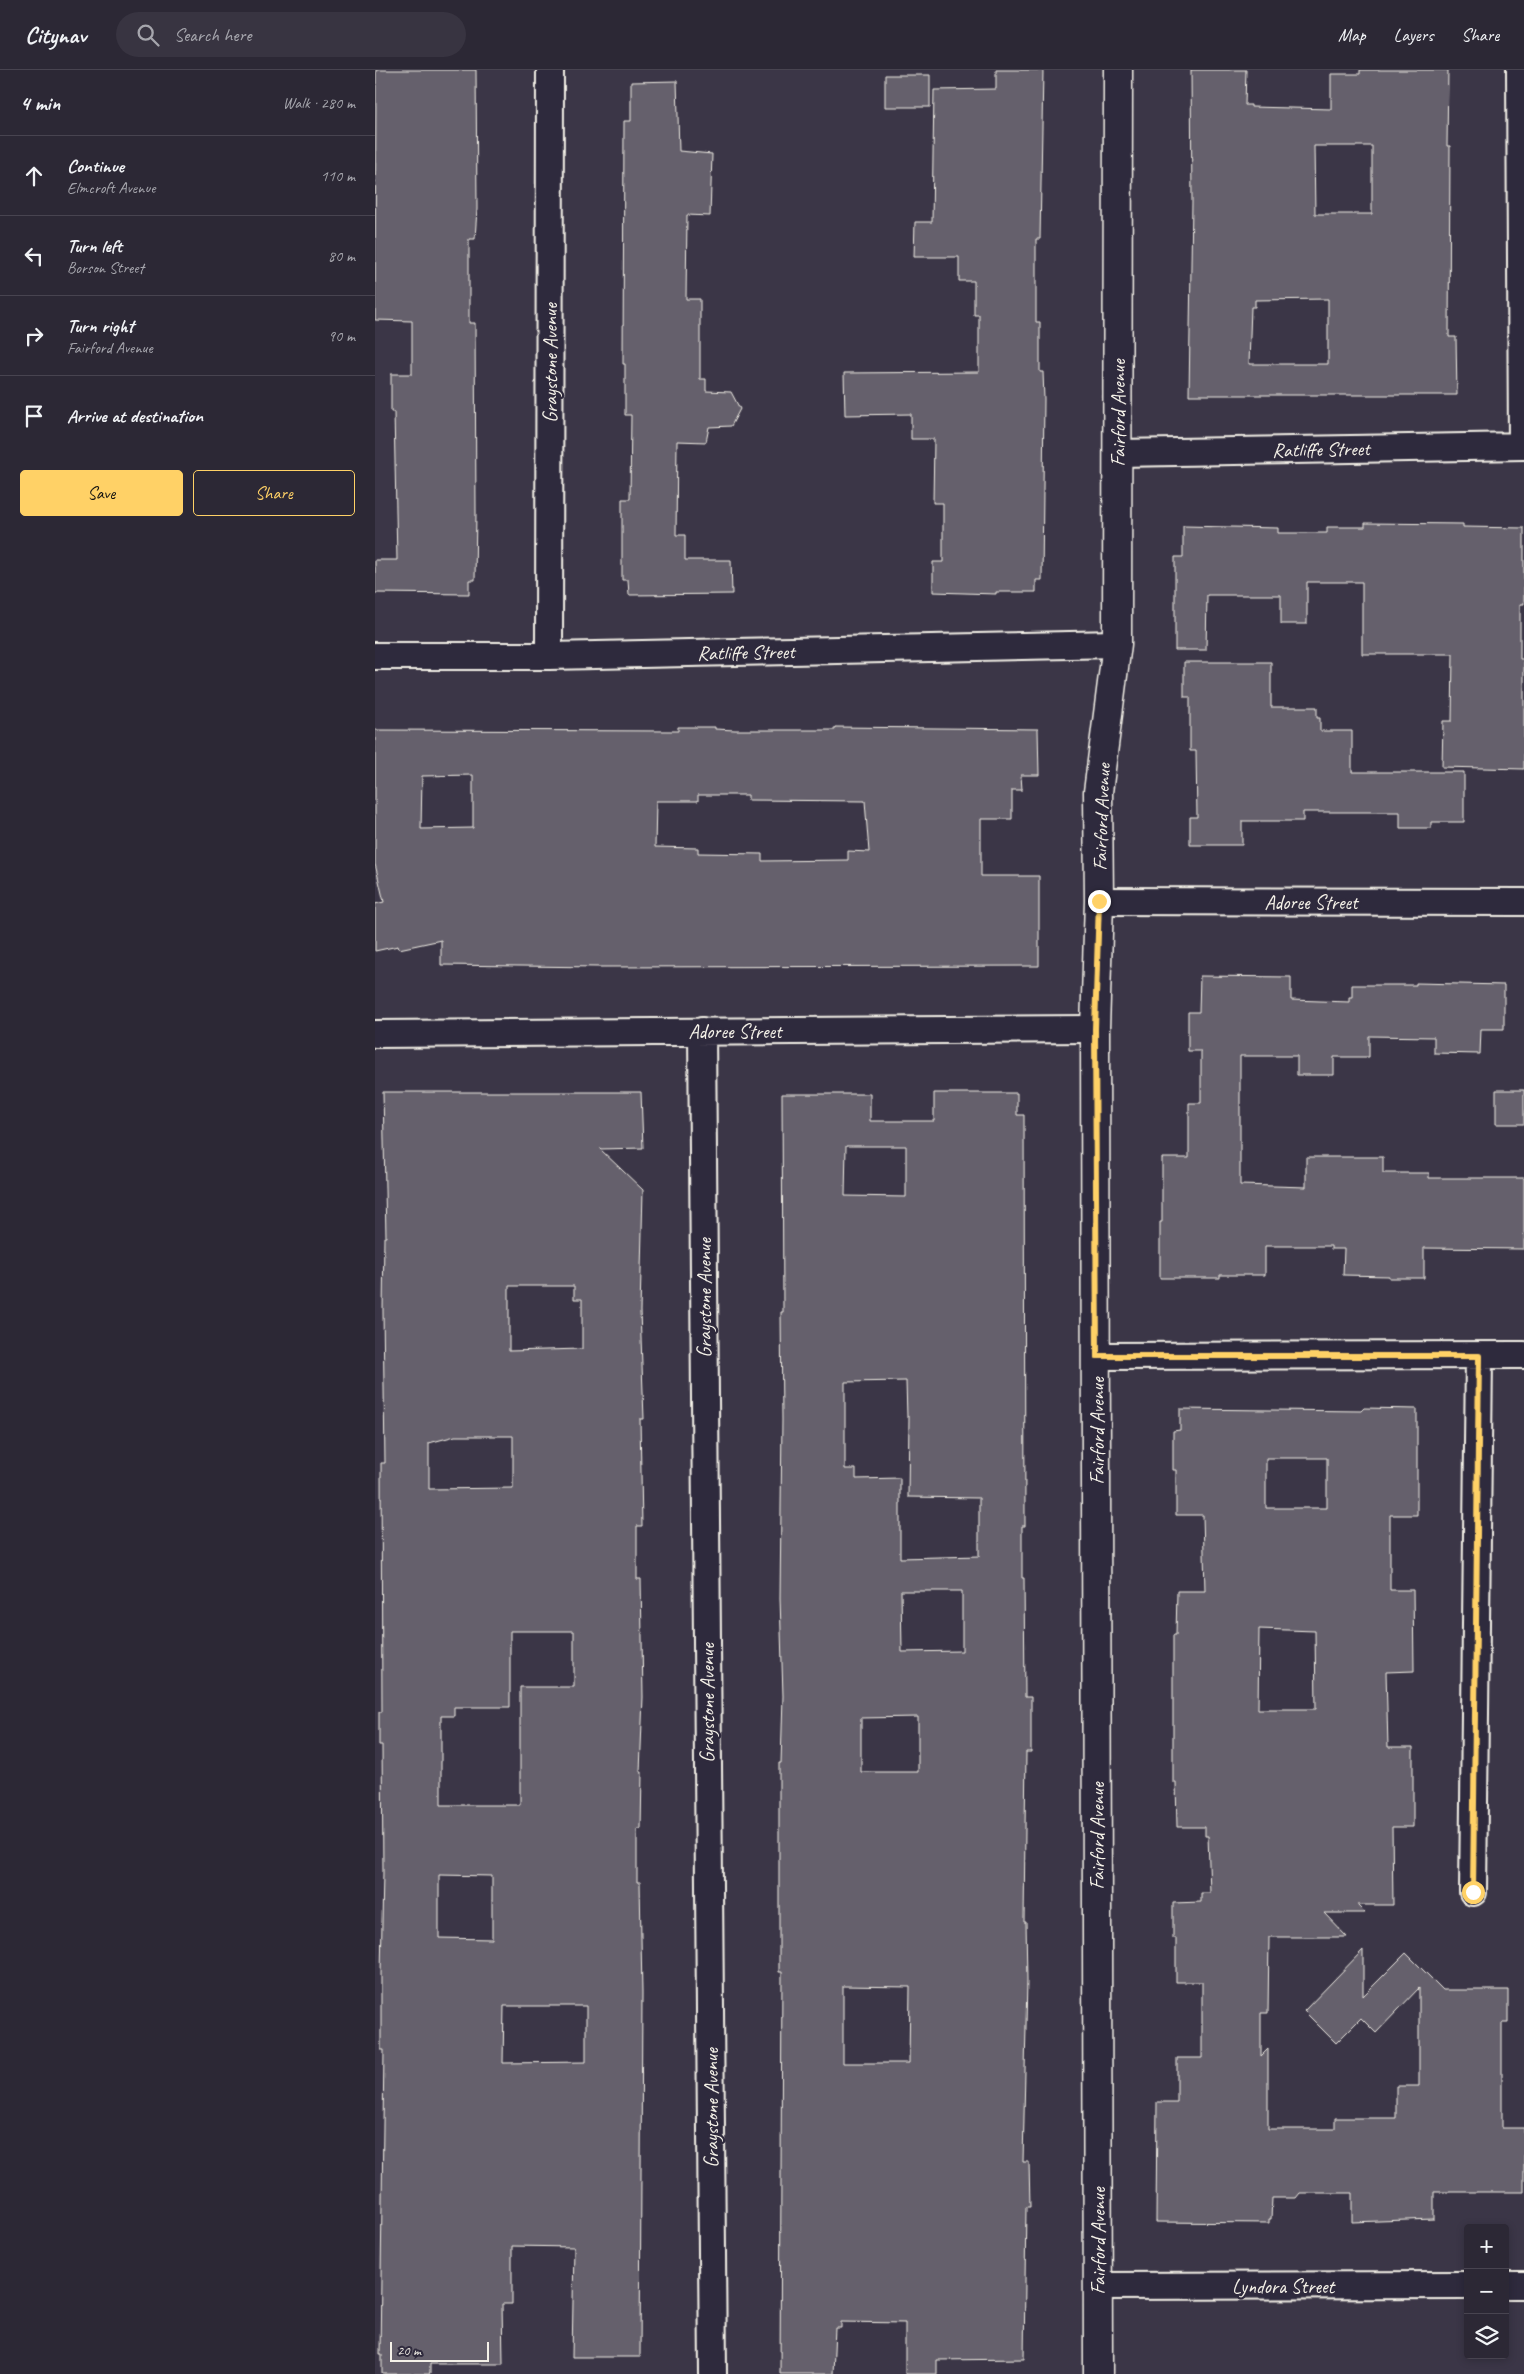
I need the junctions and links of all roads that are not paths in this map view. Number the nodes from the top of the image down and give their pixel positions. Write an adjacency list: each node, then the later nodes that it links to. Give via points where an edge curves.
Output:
1 (550, 70): 8 (street, Graystone Avenue)
2 (1118, 70): 5 (street, Fairford Avenue)
3 (1521, 70): 4 (street)
4 (1523, 446): 5 (street, Ratliffe Street)
5 (1118, 453): 6 (street, Fairford Avenue)
6 (1117, 644): 8 (street, Ratliffe Street); 9 (street, Fairford Avenue, via 1098,792)
7 (375, 656): 8 (street, Ratliffe Street)
8 (549, 656)
9 (1099, 901): 10 (street, Adoree Street); 11 (street, Fairford Avenue)
10 (1524, 902)
11 (1095, 1029): 12 (street, Adoree Street); 15 (street, Fairford Avenue)
12 (702, 1031): 13 (street, Adoree Street); 22 (street, Graystone Avenue)
13 (375, 1034)
14 (1524, 1355): 16 (street)
15 (1097, 1356): 16 (street); 21 (street, Fairford Avenue)
16 (1479, 1356): 17 (street)
17 (1473, 1892)
18 (1464, 2285): 21 (street, Lyndora Street)
19 (1509, 2285): 20 (street)
20 (1524, 2285)
21 (1098, 2286): 23 (street, Fairford Avenue)
22 (713, 2374)
23 (1098, 2374)

